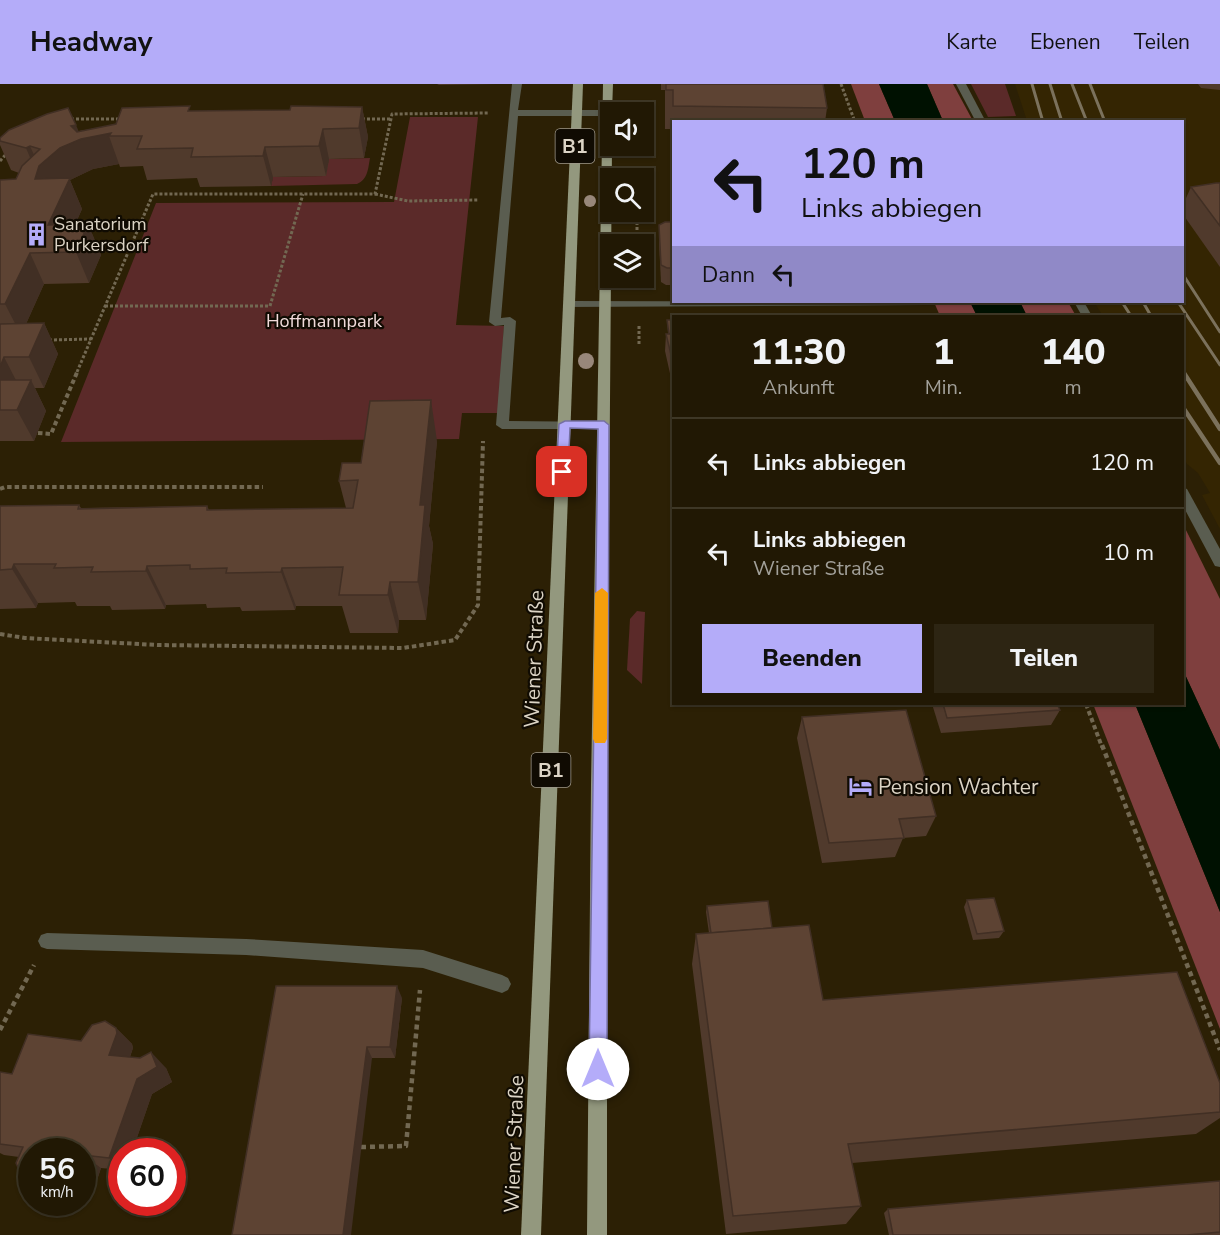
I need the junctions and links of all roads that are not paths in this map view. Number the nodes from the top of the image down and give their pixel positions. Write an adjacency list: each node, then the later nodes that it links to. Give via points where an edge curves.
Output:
1 (517, 84): 6 (street)
2 (578, 84): 7 (main road, Wiener Straße / B1)
3 (608, 84): 5 (main road, B1)
4 (961, 84): 9 (street)
5 (608, 102)
6 (513, 113): 7 (street); 14 (street, via 495,322 510,321 502,425)
7 (577, 113): 8 (street); 13 (main road, Wiener Straße / B1)
8 (600, 113)
9 (980, 120)
10 (607, 156): 12 (main road, B1)
11 (764, 303): 12 (street)
12 (604, 304): 13 (street); 15 (main road, B1)
13 (569, 305): 14 (main road, Wiener Straße / B1)
14 (565, 424): 15 (street); 20 (main road, Wiener Straße / B1)
15 (604, 425): 21 (main road, B1)
16 (1184, 496): 17 (street)
17 (1220, 562)
18 (47, 941): 19 (street, via 246,947 423,959)
19 (502, 984)
20 (531, 1235)
21 (597, 1235)

